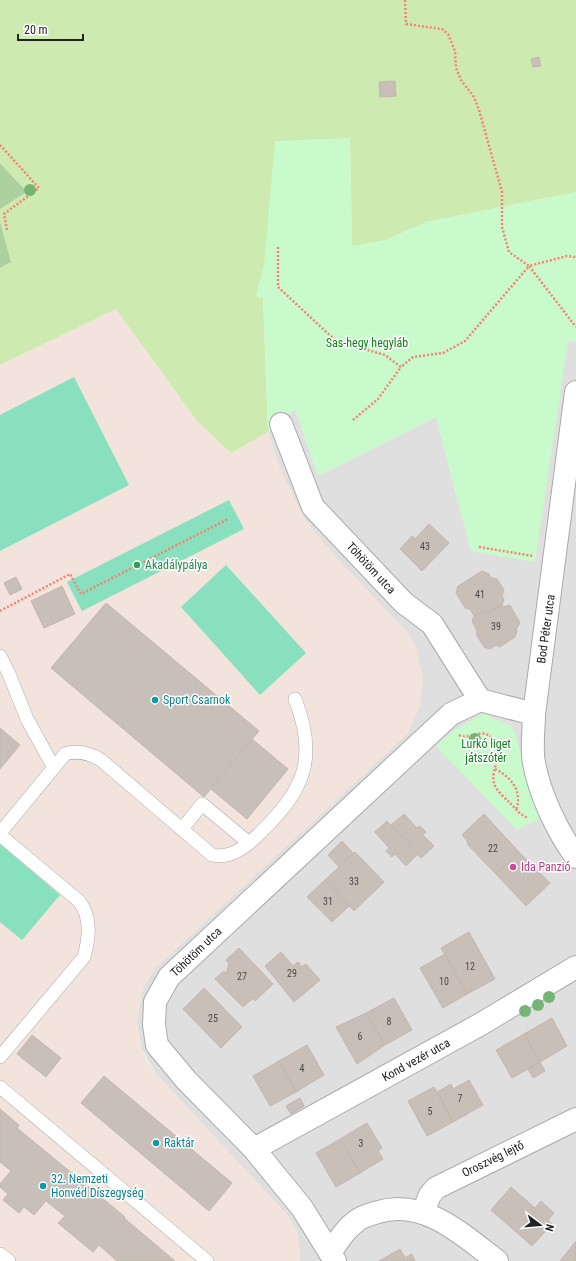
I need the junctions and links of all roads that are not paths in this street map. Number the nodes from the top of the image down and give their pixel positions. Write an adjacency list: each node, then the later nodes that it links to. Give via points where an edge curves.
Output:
1 (576, 392): 6 (street, Bod Péter utca)
2 (281, 424): 5 (street, Töhötöm utca, via 313,507 404,603 432,624)
3 (0, 656): 7 (lane, via 27,719)
4 (295, 699): 10 (lane, via 305,733 305,757 300,783 284,808)
5 (480, 700): 6 (street); 16 (street, Töhötöm utca, via 444,720 170,977 155,1002 154,1026 157,1045 186,1080)
6 (534, 714): 11 (street, Bod Péter utca, via 534,762 551,816)
7 (54, 768): 8 (lane, via 65,754 73,752 93,755); 9 (lane)
8 (182, 829): 10 (lane, via 212,855 234,853); 10 (lane, via 202,804)
9 (0, 834): 13 (lane, via 79,901 88,927 84,957)
10 (249, 843)
11 (576, 857)
12 (576, 967): 16 (street, Kond vezér utca, via 481,1024)
13 (0, 1057)
14 (0, 1087): 21 (lane)
15 (576, 1119): 17 (street, Oroszvég lejtő, via 436,1188)
16 (254, 1149): 19 (street, Töhötöm utca, via 302,1208)
17 (423, 1212): 19 (street, via 387,1209 358,1219 346,1232); 22 (street, via 449,1226)
18 (0, 1254): 20 (lane)
19 (333, 1257)
20 (9, 1261)
21 (207, 1261)
22 (497, 1261)

